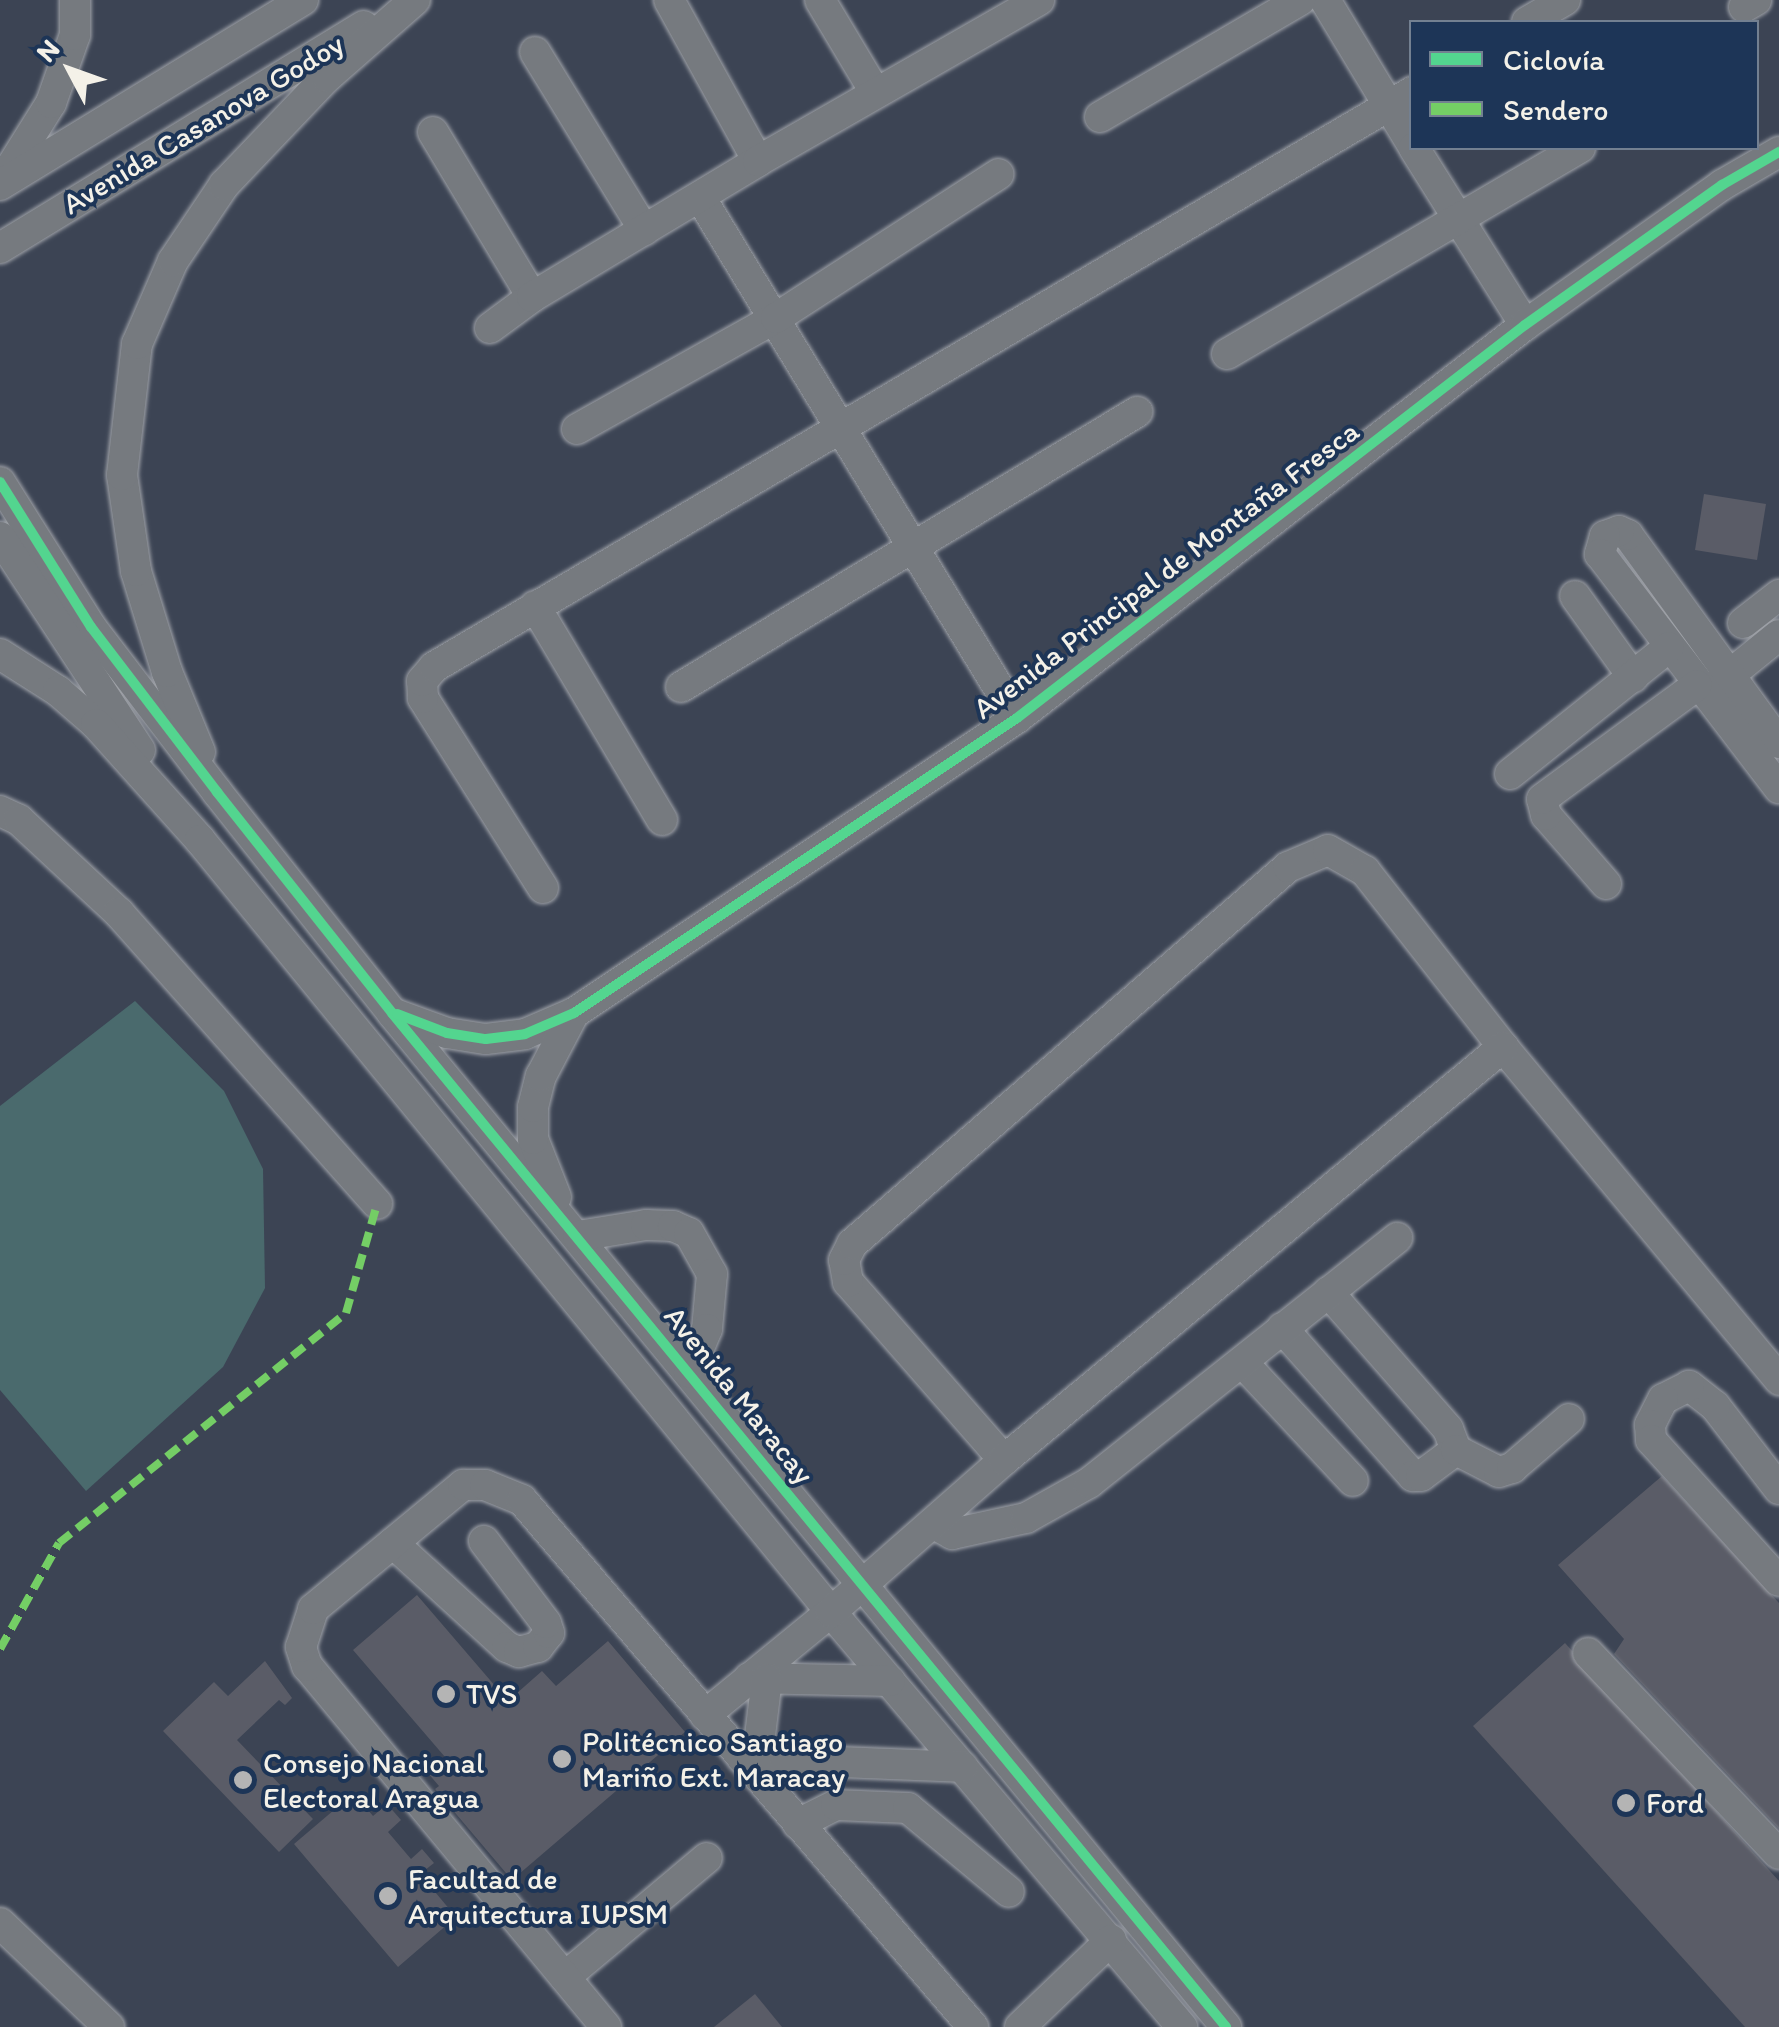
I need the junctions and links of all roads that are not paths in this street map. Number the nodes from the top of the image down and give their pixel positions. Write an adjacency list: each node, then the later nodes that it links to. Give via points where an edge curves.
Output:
1 (75, 0): 24 (street, via 75,35 51,103)
2 (303, 0): 24 (street, Avenida Casanova Godoy)
3 (406, 0): 28 (street, Avenida Casanova Godoy)
4 (415, 0): 54 (street, via 328,77 224,185 173,261 137,344 122,475 136,572 167,672)
5 (670, 0): 22 (street)
6 (820, 0): 14 (street)
7 (1038, 0): 11 (street)
8 (1300, 0): 16 (street)
9 (1324, 0): 15 (street)
10 (1565, 0): 12 (street)
11 (986, 13): 14 (street)
12 (1531, 20)
13 (535, 52): 27 (street)
14 (876, 92): 22 (street)
15 (1400, 99): 18 (street); 35 (street)
16 (1100, 118)
17 (433, 132): 29 (street)
18 (1409, 132)
19 (1415, 150): 26 (street)
20 (1577, 150): 26 (street)
21 (1779, 152): 31 (street, Avenida Principal de Montaña Fresca)
22 (758, 161): 25 (street)
23 (1000, 174): 30 (street)
24 (0, 184)
25 (700, 197): 27 (street); 30 (street)
26 (1459, 221): 31 (street); 33 (street)
27 (644, 230): 29 (street)
28 (0, 248)
29 (532, 297): 32 (street)
30 (776, 318): 35 (street); 36 (street)
31 (1525, 325): 50 (street, Avenida Principal de Montaña Fresca)
32 (490, 328)
33 (1227, 354)
34 (1137, 412): 39 (street)
35 (843, 428): 39 (street); 42 (street)
36 (577, 430)
37 (0, 482): 54 (street, via 91,627)
38 (0, 537): 57 (street)
39 (911, 548): 49 (street); 50 (street)
40 (1779, 595): 43 (street)
41 (1575, 596): 47 (street)
42 (535, 606): 56 (street); 59 (street, via 434,667 422,681 423,698)
43 (1743, 622)
44 (1779, 635): 48 (street)
45 (1670, 647): 47 (street); 48 (street); 48 (street, via 1600,554 1612,532 1628,535)
46 (0, 654): 57 (street, via 96,724)
47 (1633, 677): 52 (street)
48 (1710, 686): 51 (street); 53 (street); 58 (street, via 1542,799 1546,814)
49 (682, 687)
50 (1018, 718): 60 (street, Avenida Principal de Montaña Fresca)
51 (1779, 744)
52 (1510, 774)
53 (1779, 788)
54 (217, 792): 61 (street, Avenida Maracay)
55 (0, 811): 63 (street, via 19,820 119,912)
56 (662, 820)
57 (200, 840): 81 (street)
58 (1606, 884)
59 (543, 888)
60 (574, 1012): 61 (street, Avenida Principal de Montaña Fresca, via 526,1034 486,1040); 64 (street, via 533,1107 533,1140)
61 (392, 1013): 64 (street, Avenida Maracay)
62 (1503, 1048): 70 (street); 73 (street); 73 (street, via 1364,871 1328,850 1288,867 852,1244 844,1260 848,1282)
63 (377, 1204)
64 (571, 1228): 69 (street, Avenida Maracay); 69 (street, via 673,1226 689,1233 712,1274 708,1329)
65 (1397, 1238): 66 (street)
66 (1328, 1292): 67 (street); 72 (street, via 1448,1430)
67 (1282, 1328): 68 (street); 72 (street, via 1414,1476)
68 (1243, 1362): 74 (street); 76 (street, via 1088,1483 1026,1518 952,1534)
69 (688, 1372): 80 (street, Avenida Maracay)
70 (1779, 1380)
71 (1570, 1419): 72 (street, via 1512,1468 1498,1472)
72 (1456, 1450)
73 (1004, 1460): 76 (street)
74 (1353, 1481)
75 (1779, 1490): 79 (street, via 1715,1406 1689,1386 1663,1399 1650,1425 1651,1440)
76 (934, 1524): 80 (street)
77 (484, 1542): 78 (street, via 546,1624 538,1648 519,1652 506,1646)
78 (393, 1543): 85 (street, via 463,1485 506,1491 522,1500); 94 (street, via 313,1609 301,1647 307,1666)
79 (1779, 1581)
80 (860, 1584): 81 (street); 100 (street, Avenida Maracay)
81 (831, 1612): 83 (street); 84 (street)
82 (1588, 1653): 89 (street)
83 (758, 1679): 84 (street); 85 (street); 86 (street)
84 (890, 1681): 87 (street)
85 (705, 1715): 86 (street)
86 (749, 1759): 87 (street); 88 (street)
87 (963, 1767): 93 (street)
88 (798, 1824): 91 (street, via 836,1805 908,1808); 97 (street)
89 (1779, 1854)
90 (707, 1858): 94 (street)
91 (1010, 1892)
92 (0, 1923): 95 (street)
93 (1110, 1940): 98 (street); 99 (street)
94 (564, 1977): 96 (street)
95 (109, 2027)
96 (606, 2027)
97 (973, 2027)
98 (1020, 2027)
99 (1182, 2027)
100 (1226, 2027)

